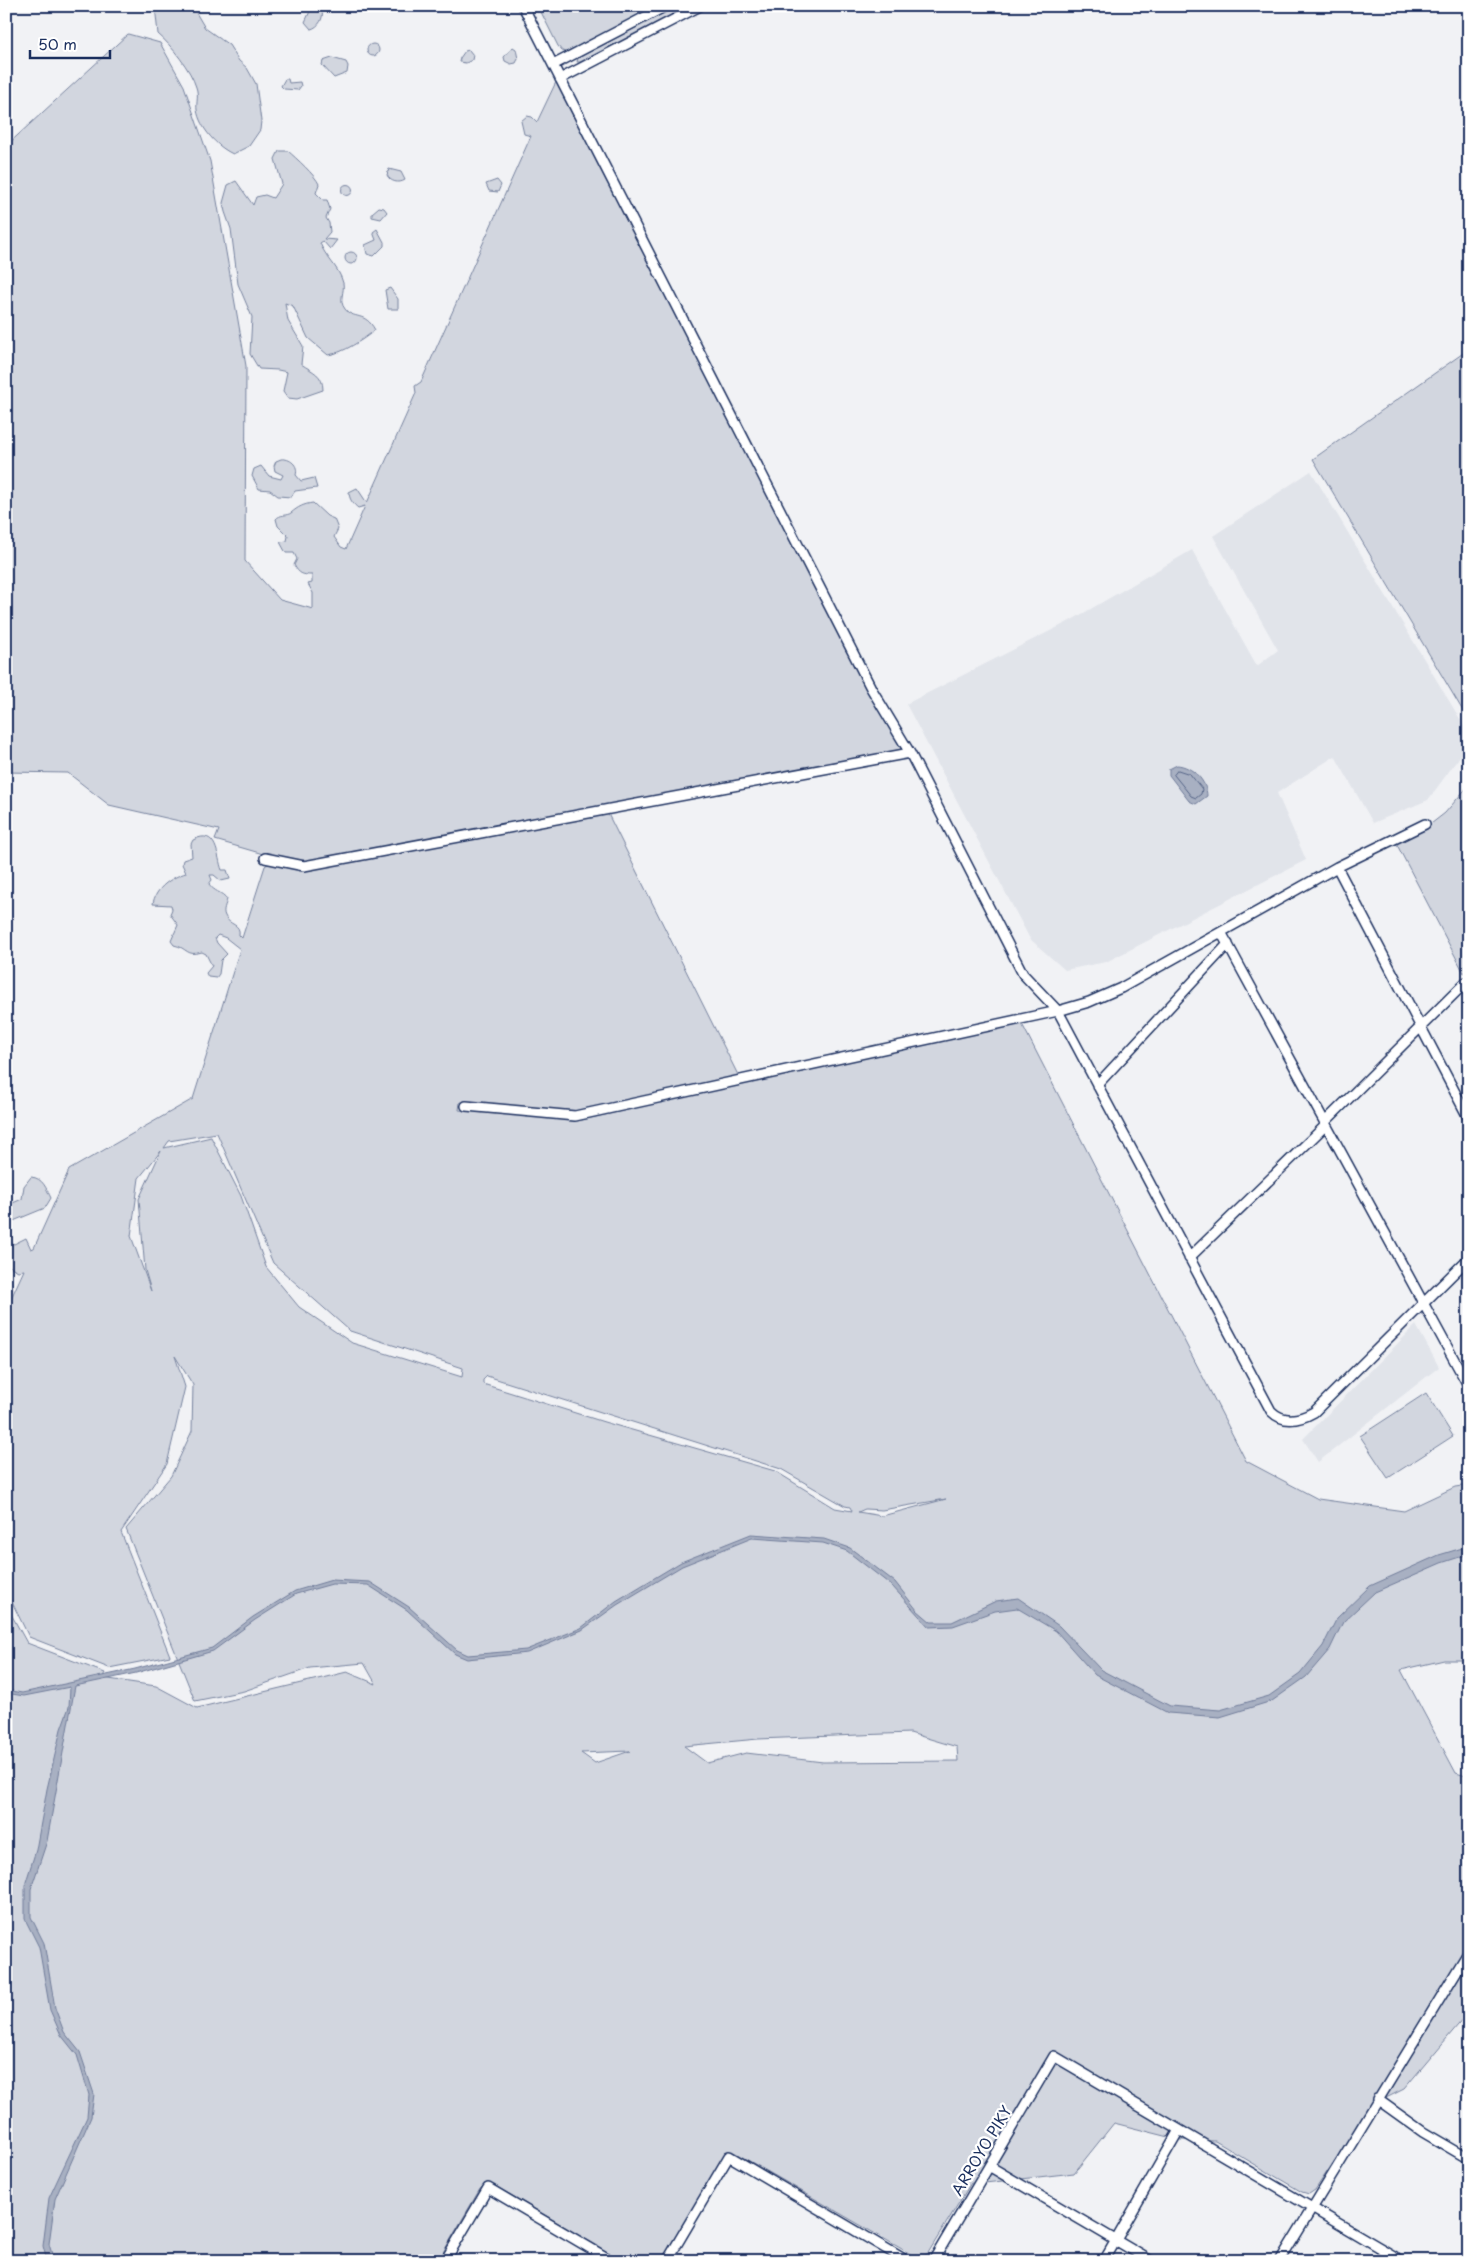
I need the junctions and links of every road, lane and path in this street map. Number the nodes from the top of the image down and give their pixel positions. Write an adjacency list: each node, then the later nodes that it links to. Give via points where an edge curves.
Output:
1 (523, 6): 4 (street)
2 (666, 6): 4 (street)
3 (700, 6): 5 (street)
4 (553, 65): 5 (street)
5 (560, 78): 6 (street, via 871,688)
6 (910, 753): 8 (street, via 304,866); 13 (street, via 1023,974)
7 (1425, 824): 9 (street)
8 (265, 858)
9 (1336, 867): 10 (street); 14 (street)
10 (1221, 932): 11 (street); 13 (street, via 1121,988)
11 (1228, 944): 15 (street); 18 (street)
12 (1466, 982): 14 (street)
13 (1058, 1011): 15 (street); 16 (street, via 575,1116)
14 (1420, 1027): 17 (street); 18 (street)
15 (1097, 1085): 19 (street)
16 (466, 1106)
17 (1469, 1119)
18 (1326, 1124): 19 (street); 21 (street)
19 (1189, 1258): 21 (street, via 1278,1418 1302,1419 1314,1412)
20 (1469, 1258): 21 (street)
21 (1423, 1303): 22 (street)
22 (1469, 1387)
23 (1469, 1951): 24 (street)
24 (1377, 2099): 26 (street); 28 (street)
25 (1179, 2130): 27 (street, ARROYO PIKY, via 1054,2056); 28 (street); 29 (street)
26 (1469, 2160)
27 (989, 2166): 29 (street); 34 (street, ARROYO PIKY)
28 (1311, 2207): 37 (street); 38 (street)
29 (1116, 2240): 35 (street); 36 (street)
30 (445, 2261): 31 (street, via 488,2188)
31 (612, 2261)
32 (667, 2261): 33 (street, via 729,2156)
33 (907, 2261)
34 (933, 2261)
35 (1104, 2261)
36 (1151, 2261)
37 (1280, 2261)
38 (1402, 2261)

